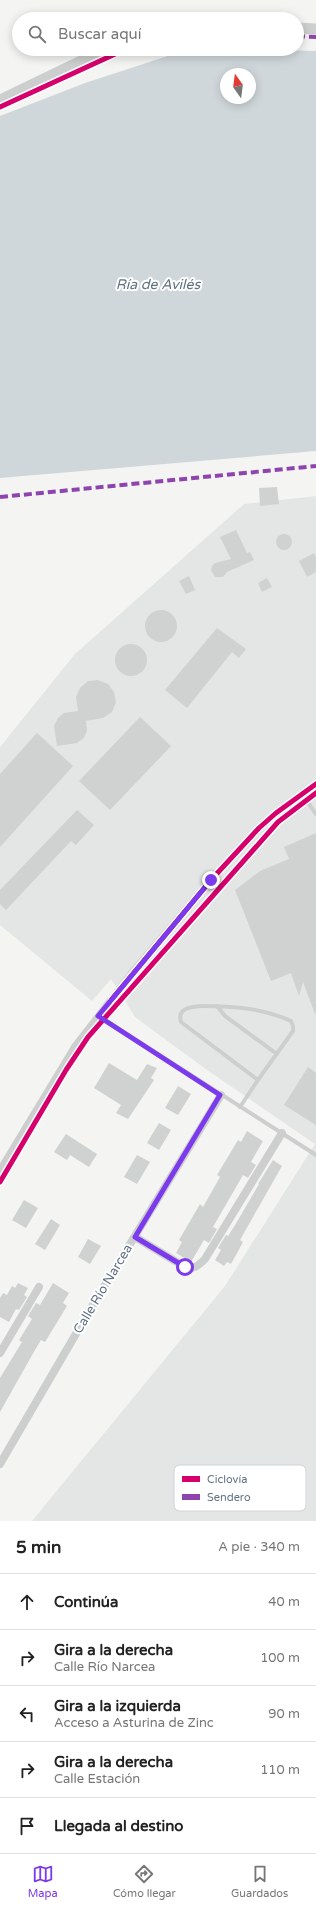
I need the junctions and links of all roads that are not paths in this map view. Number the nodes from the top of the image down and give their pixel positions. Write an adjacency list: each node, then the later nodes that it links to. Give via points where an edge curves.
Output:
1 (304, 28): 2 (street)
2 (316, 29)
3 (91, 56): 4 (street)
4 (0, 100)
5 (316, 784): 6 (street)
6 (302, 794): 7 (lane); 9 (street, via 265,823 234,855)
7 (316, 814)
8 (217, 1006): 10 (lane, via 225,1016); 10 (lane, via 261,1011 291,1021 293,1030); 11 (lane, via 186,1008 180,1016 181,1022)
9 (98, 1016): 12 (lane); 16 (street, via 75,1047)
10 (276, 1054): 11 (lane)
11 (258, 1080): 13 (lane)
12 (220, 1095): 13 (lane); 17 (street, Calle Río Narcea)
13 (240, 1107): 14 (lane)
14 (282, 1133): 15 (lane); 17 (street, via 205,1259 197,1266 190,1269 185,1267)
15 (316, 1154)
16 (0, 1171)
17 (135, 1237): 20 (street, Calle Río Narcea)
18 (39, 1287): 19 (street)
19 (0, 1353)
20 (0, 1464)

